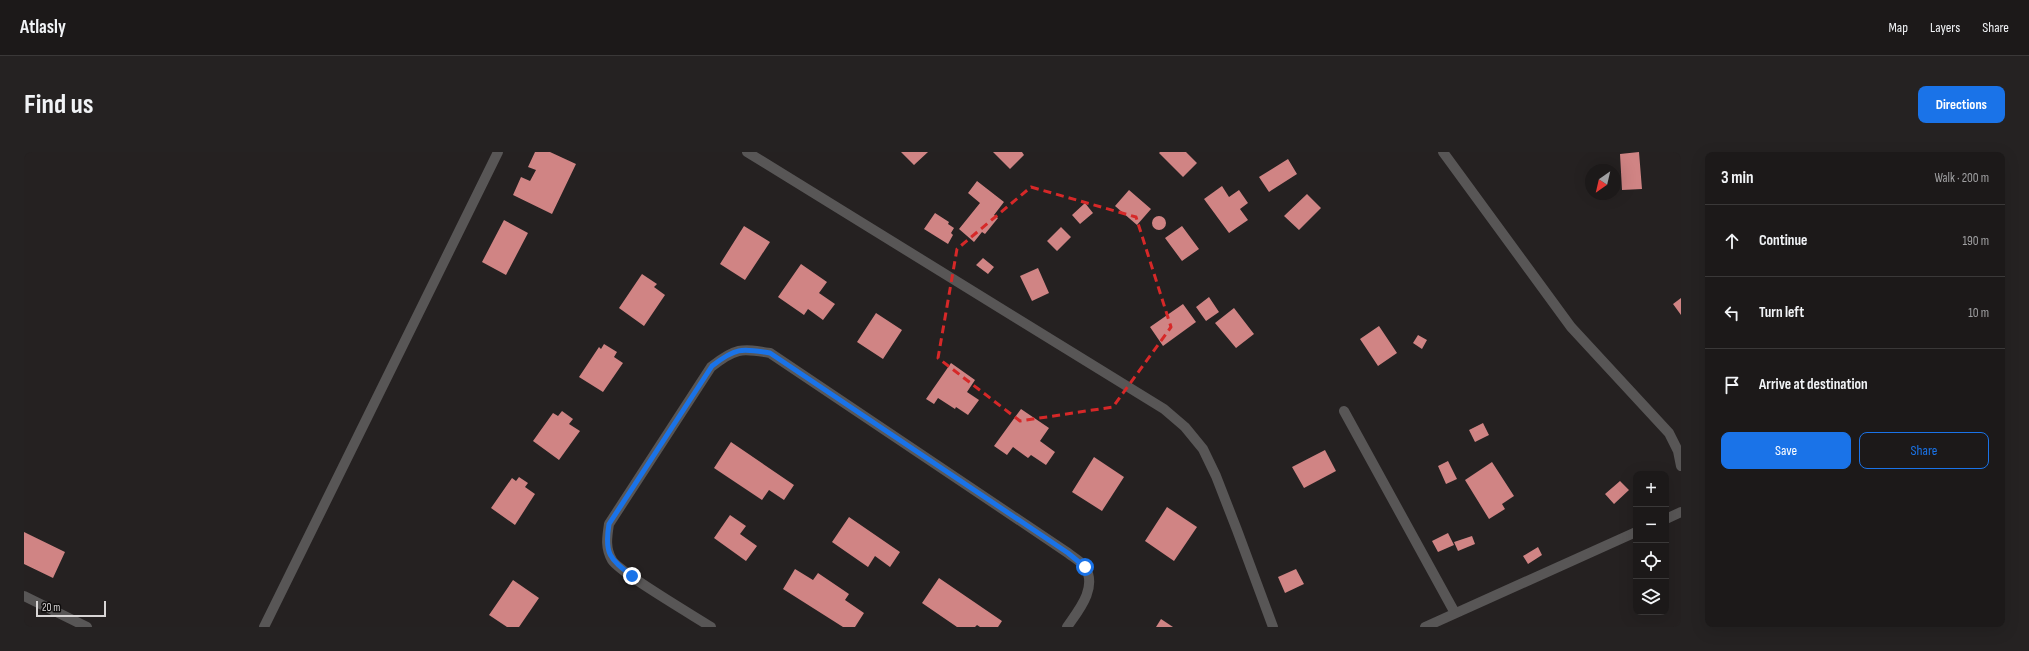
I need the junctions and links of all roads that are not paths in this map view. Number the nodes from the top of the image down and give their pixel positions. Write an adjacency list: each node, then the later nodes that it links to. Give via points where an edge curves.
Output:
1 (498, 152): 12 (street)
2 (747, 152): 15 (street, via 1138,392 1186,427 1203,449 1216,476)
3 (1443, 152): 5 (street, via 1571,327 1669,433 1678,451)
4 (1344, 410): 10 (street)
5 (1681, 466)
6 (1681, 512): 7 (street)
7 (1669, 518)
8 (1633, 533): 10 (street)
9 (24, 596): 11 (street)
10 (1455, 613): 16 (street)
11 (87, 627)
12 (264, 627)
13 (711, 627): 14 (street, via 613,561 606,542 609,524 712,366 728,353 750,350 770,353 1068,553 1085,567 1090,586 1083,603)
14 (1067, 627)
15 (1273, 627)
16 (1425, 627)

